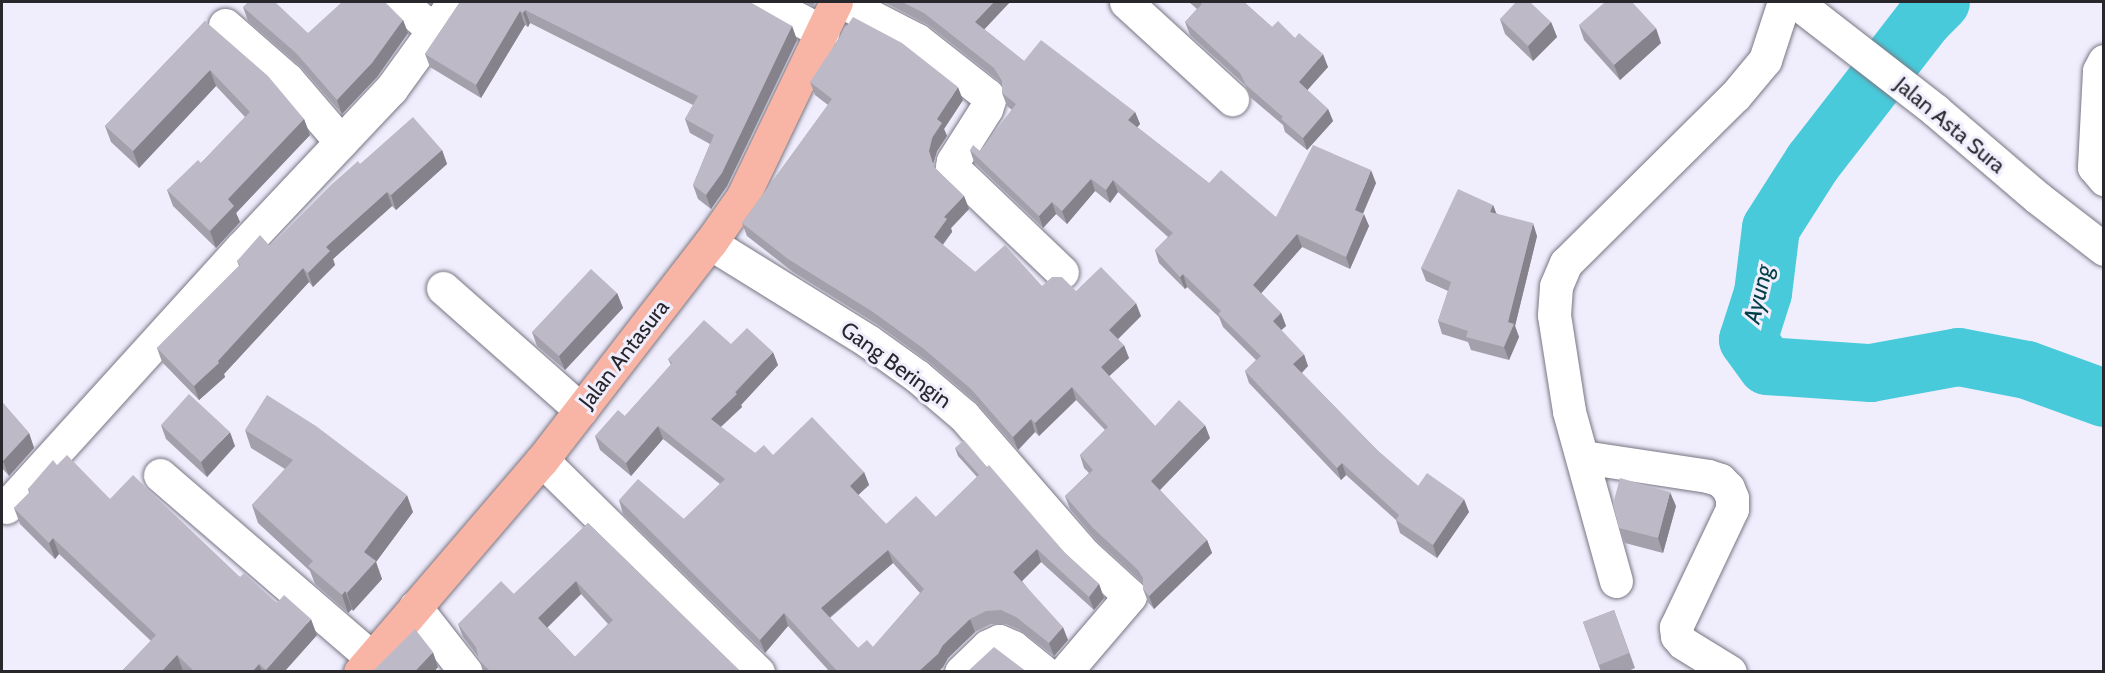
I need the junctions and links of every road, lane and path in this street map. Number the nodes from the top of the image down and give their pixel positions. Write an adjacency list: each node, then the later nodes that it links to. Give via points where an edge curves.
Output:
1 (401, 2): 10 (street)
2 (453, 2): 10 (street)
3 (766, 2): 11 (street)
4 (836, 2): 11 (main road, Jalan Antasura)
5 (843, 2): 18 (street, via 917,40 987,95 986,109 952,167)
6 (1126, 2): 13 (street)
7 (1784, 2): 21 (street, via 1765,60 1735,96 1566,263 1556,286 1554,315 1569,411)
8 (1796, 2): 17 (street, Jalan Asta Sura)
9 (225, 25): 14 (street, via 287,79)
10 (434, 32): 14 (street, via 391,89)
11 (823, 32): 16 (main road, Jalan Antasura, via 743,196)
12 (2103, 61): 15 (street, via 2099,71 2094,167)
13 (1232, 99)
14 (341, 142): 24 (street)
15 (2103, 178)
16 (710, 243): 20 (main road, Jalan Antasura); 32 (street, Gang Beringin, via 917,376 964,416 1084,554 1130,596)
17 (2103, 249)
18 (1062, 272)
19 (443, 288): 20 (street)
20 (581, 410): 22 (main road, Jalan Antasura)
21 (1583, 457): 25 (street); 33 (street, via 1708,476 1728,488 1732,509 1676,627 1683,644)
22 (542, 460): 26 (main road, Jalan Antasura); 29 (street)
23 (160, 475): 27 (street)
24 (3, 506)
25 (1616, 581)
26 (415, 607): 27 (main road, Jalan Antasura); 28 (street)
27 (366, 665)
28 (466, 672)
29 (758, 672)
30 (961, 672): 31 (street, via 988,646 999,641 1014,647)
31 (1044, 672)
32 (1065, 672)
33 (1730, 672)

